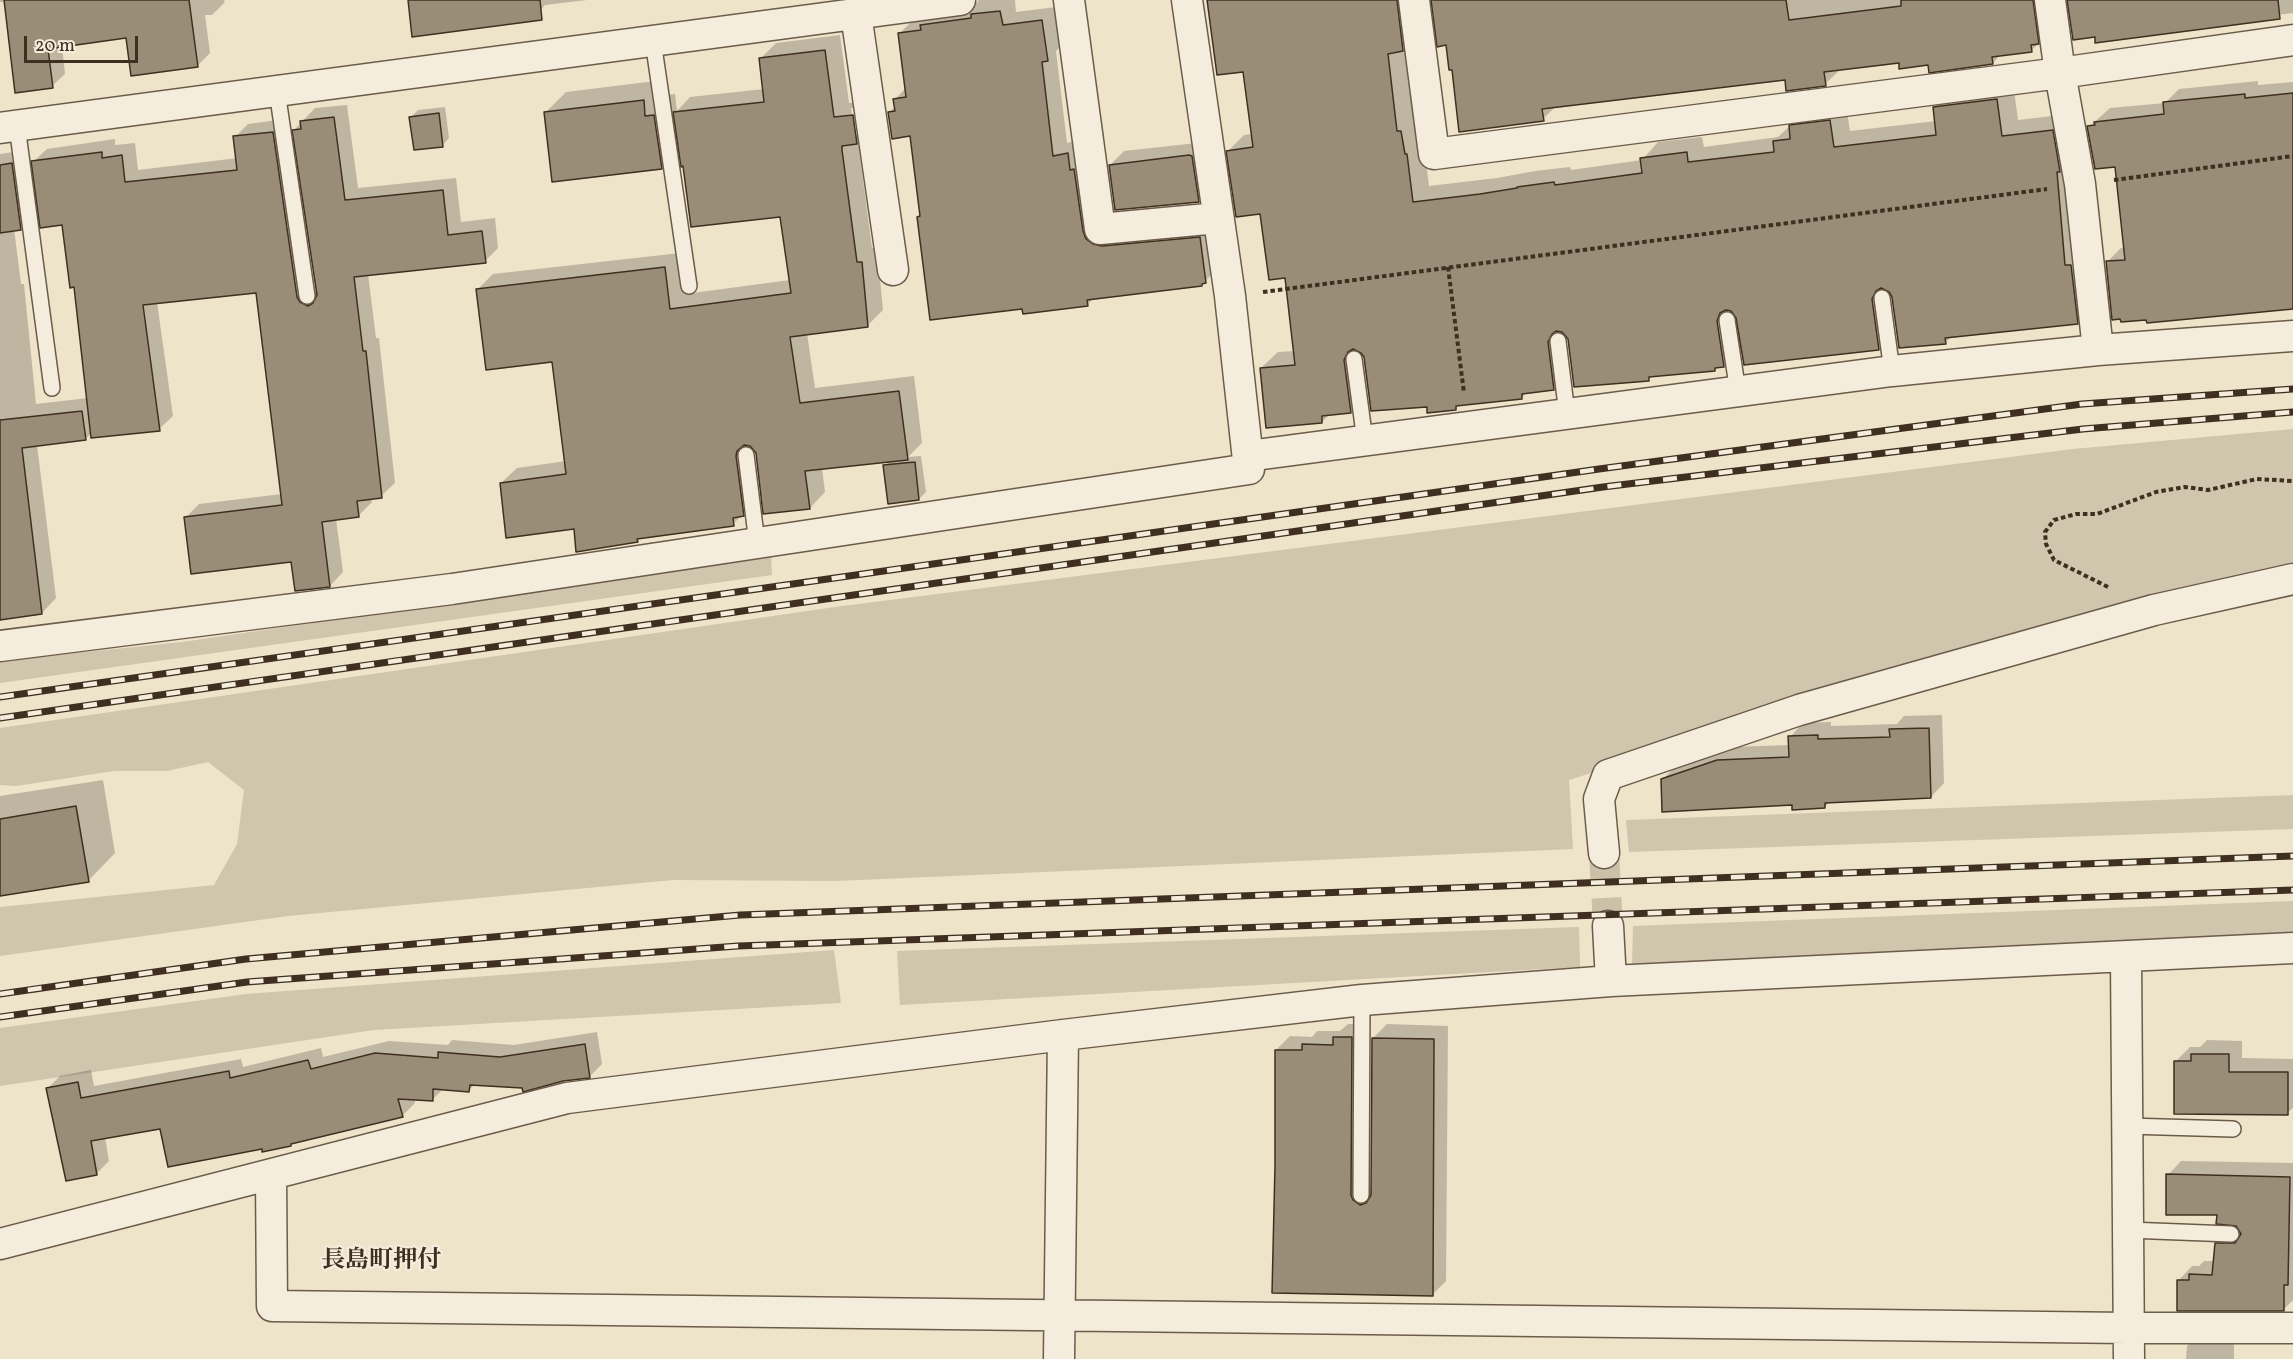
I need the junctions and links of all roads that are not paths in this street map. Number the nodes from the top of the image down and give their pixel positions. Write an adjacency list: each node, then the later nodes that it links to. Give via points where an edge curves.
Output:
1 (960, 0): 6 (street)
2 (1069, 0): 12 (street, via 1100,229)
3 (1187, 0): 12 (street)
4 (1414, 0): 9 (street, via 1434,154)
5 (2050, 0): 9 (street)
6 (856, 14): 8 (street); 13 (street)
7 (2293, 40): 9 (street)
8 (653, 41): 10 (street); 14 (lane)
9 (2060, 73): 20 (street, via 2080,184)
10 (278, 91): 11 (street); 15 (lane)
11 (8, 127): 23 (lane)
12 (1218, 218): 28 (street)
13 (893, 270)
14 (689, 286)
15 (307, 296)
16 (1882, 298): 22 (lane)
17 (1728, 320): 24 (lane)
18 (2293, 336): 20 (street)
19 (1558, 341): 25 (lane)
20 (2098, 351): 22 (street)
21 (1354, 359): 26 (lane)
22 (1892, 371): 24 (street)
23 (52, 388)
24 (1738, 392): 25 (street)
25 (1567, 414): 26 (street)
26 (1365, 441): 28 (street)
27 (746, 455): 29 (lane)
28 (1248, 456): 29 (street, via 1249,469)
29 (758, 543): 31 (street, via 452,589)
30 (2293, 579): 32 (street, via 2154,610 1799,710 1608,775 1599,799)
31 (0, 646)
32 (1604, 853)
33 (1608, 926): 36 (street)
34 (2293, 948): 35 (street)
35 (2126, 957): 36 (street); 39 (street)
36 (1611, 981): 37 (street)
37 (1362, 1000): 38 (street); 42 (lane)
38 (1063, 1035): 41 (street, via 567,1098); 46 (street)
39 (2127, 1126): 40 (lane); 43 (street)
40 (2233, 1129)
41 (271, 1175): 45 (street); 46 (street, via 272,1306)
42 (1361, 1195)
43 (2128, 1230): 44 (lane); 47 (street)
44 (2231, 1234)
45 (0, 1244)
46 (1059, 1315): 47 (street); 49 (street)
47 (2128, 1328): 48 (street); 50 (street)
48 (2293, 1328)
49 (1059, 1359)
50 (2128, 1359)

